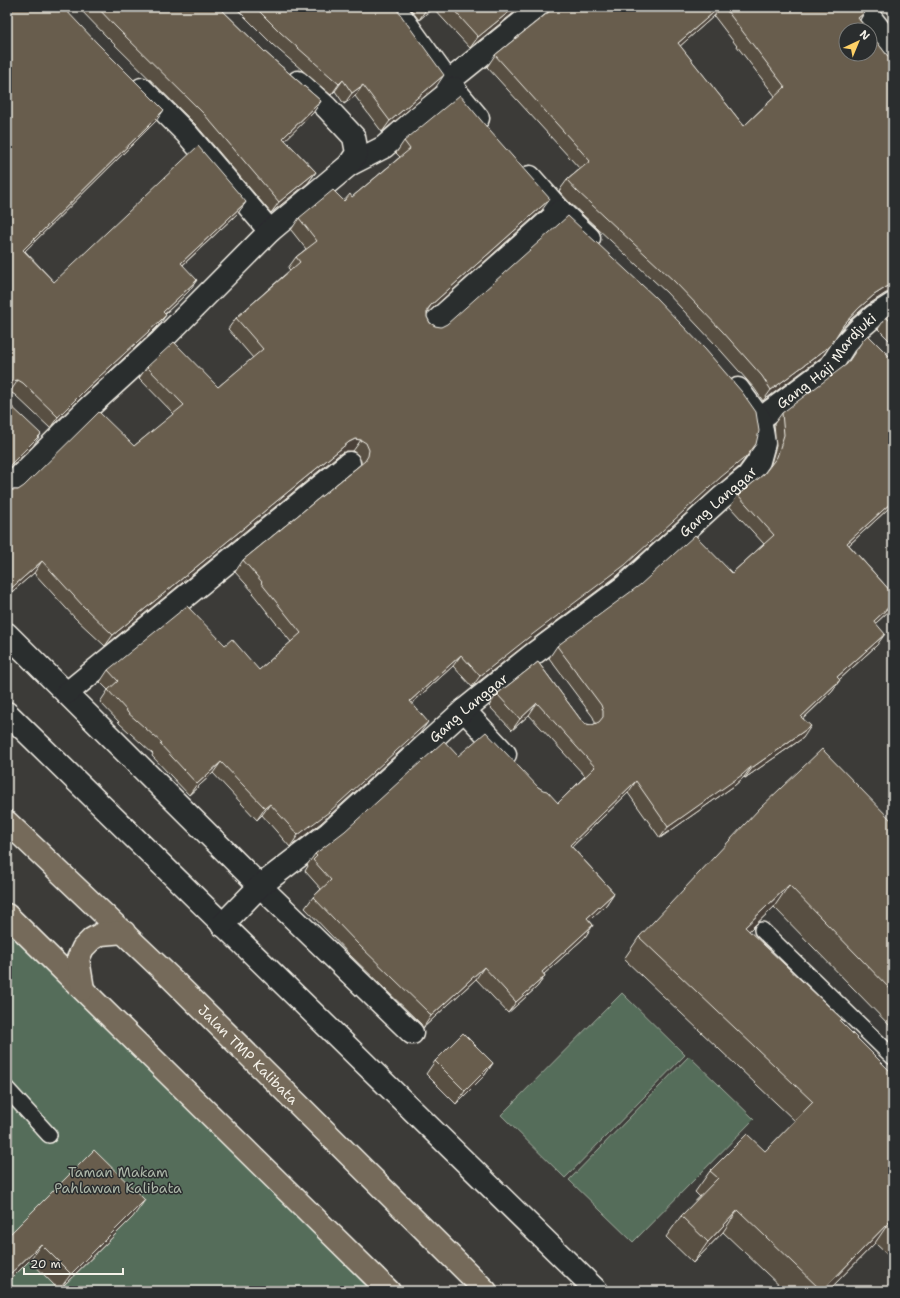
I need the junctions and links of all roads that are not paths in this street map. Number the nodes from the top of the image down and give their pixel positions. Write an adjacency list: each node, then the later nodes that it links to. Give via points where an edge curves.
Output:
1 (394, 7): 7 (street)
2 (541, 7): 7 (street)
3 (862, 7): 4 (street)
4 (893, 47)
5 (281, 68): 10 (street, via 326,107 354,138 357,153)
6 (126, 74): 12 (street, via 187,134)
7 (451, 85): 8 (street); 10 (street, via 384,147)
8 (491, 134)
9 (518, 164): 11 (street)
10 (349, 165): 12 (street)
11 (560, 211): 13 (street); 15 (street)
12 (270, 231): 21 (street, via 161,341)
13 (606, 254)
14 (893, 304): 16 (street, Gang Haji Mardjuki)
15 (431, 326)
16 (860, 328): 17 (street); 19 (street, Gang Haji Mardjuki, via 845,344 831,366)
17 (876, 344)
18 (725, 374): 19 (street, Gang Langgar)
19 (760, 419): 25 (street, Gang Langgar, via 764,443 759,461 748,476 625,586)
20 (34, 430): 21 (street)
21 (51, 446): 23 (street)
22 (349, 463): 27 (street)
23 (7, 489)
24 (7, 634): 27 (street)
25 (532, 655): 26 (street); 28 (street, Gang Langgar)
26 (546, 674)
27 (67, 693): 32 (street)
28 (464, 710): 30 (street); 32 (street, Gang Langgar, via 329,833)
29 (7, 713): 34 (street)
30 (517, 767)
31 (7, 822): 36 (main road, Jalan TMP Kalibata)
32 (260, 886): 34 (street, Gang Langgar); 38 (street)
33 (10, 925): 37 (main road)
34 (222, 925): 44 (street)
35 (762, 930): 39 (lane)
36 (124, 932): 37 (main road, via 101,934 83,948 78,959); 43 (main road, Jalan TMP Kalibata)
37 (83, 989): 42 (main road)
38 (412, 1033)
39 (893, 1057)
40 (7, 1089): 41 (lane)
41 (49, 1135)
42 (389, 1291)
43 (486, 1291)
44 (597, 1291)

